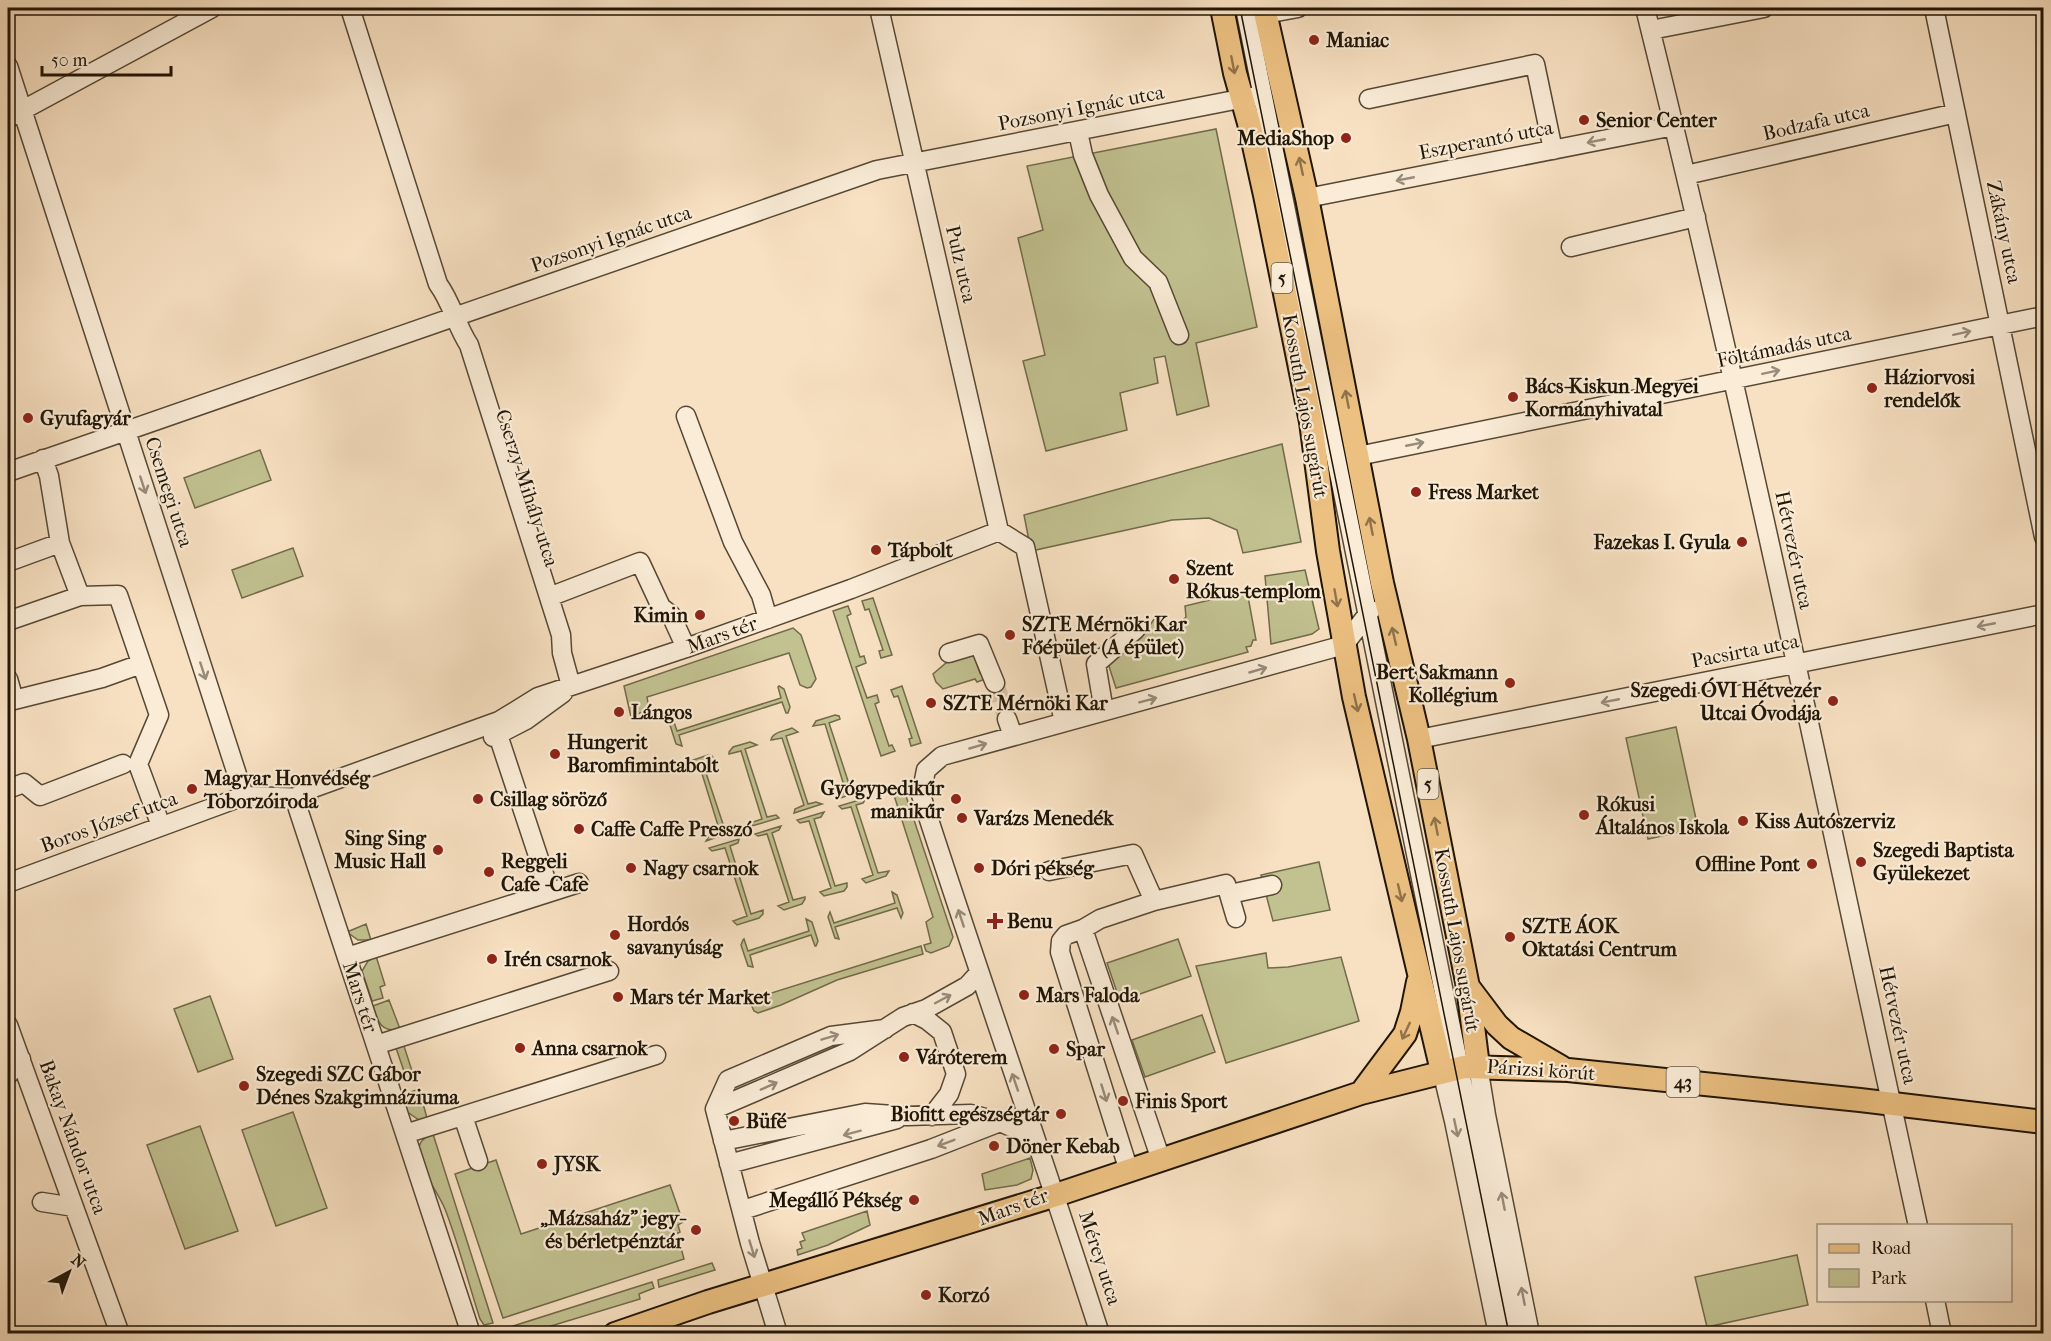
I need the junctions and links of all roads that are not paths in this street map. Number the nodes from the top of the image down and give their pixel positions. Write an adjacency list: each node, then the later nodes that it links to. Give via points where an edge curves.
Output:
1 (212, 8): 11 (street)
2 (350, 8): 26 (street, Cserzy Mihály utca, via 438,284)
3 (363, 8): 26 (street, Cserzy Mihály utca, via 449,280)
4 (879, 8): 21 (street, Pulz utca)
5 (1222, 8): 14 (main road, Kossuth Lajos sugárút / 5, one-way to 14, via 1235,73)
6 (1298, 8): 10 (street)
7 (1645, 8): 12 (street, Hétvezér utca)
8 (1764, 8): 12 (street)
9 (1934, 8): 16 (street, Zákány utca)
10 (1258, 10): 14 (main road, Kossuth Lajos sugárút / 5)
11 (185, 14): 17 (street)
12 (1651, 30): 18 (street, Hétvezér utca)
13 (8, 66): 17 (street, Csemegi utca)
14 (1263, 94): 19 (street, Pozsonyi Ignác utca); 23 (main road, Kossuth Lajos sugárút / 5, one-way to 14); 37 (street, Kossuth Lajos sugárút); 41 (main road, Kossuth Lajos sugárút / 5, via 1265,195 1311,422)
15 (1369, 99): 20 (street, via 1535,64)
16 (1956, 113): 22 (street, Bodzafa utca); 29 (street, Zákány utca)
17 (14, 114): 33 (street, Csemegi utca)
18 (1674, 126): 20 (street, Eszperantó utca, one-way to 20); 22 (street, Hétvezér utca)
19 (1078, 132): 21 (street, Pozsonyi Ignác utca); 30 (street, via 1099,195 1133,258 1158,282)
20 (1553, 150): 23 (street, Eszperantó utca, one-way to 23)
21 (914, 163): 28 (street, Pozsonyi Ignác utca, via 877,170); 38 (street, Pulz utca)
22 (1686, 175): 24 (street, Hétvezér utca)
23 (1307, 198): 34 (main road, Kossuth Lajos sugárút / 5, one-way to 23)
24 (1696, 217): 25 (street); 31 (street, Hétvezér utca)
25 (1571, 246)
26 (448, 297): 28 (street, Cserzy Mihály utca)
27 (2043, 316): 29 (street, Föltámadás utca)
28 (458, 324): 33 (street, Pozsonyi Ignác utca); 45 (street, Cserzy Mihály utca, via 469,345); 53 (street, Cserzy Mihály utca, via 459,348 551,639)
29 (2001, 325): 31 (street, Föltámadás utca, one-way to 29); 39 (street, Zákány utca)
30 (1179, 335)
31 (1733, 380): 34 (street, Föltámadás utca, one-way to 31); 55 (street, Hétvezér utca)
32 (686, 416): 48 (street, via 733,542 761,595)
33 (125, 430): 35 (street, Pozsonyi Ignác utca); 68 (street, Csemegi utca, one-way to 68)
34 (1358, 456): 43 (main road, Kossuth Lajos sugárút / 5, one-way to 34)
35 (43, 459): 36 (street, Pozsonyi Ignác utca); 40 (street, via 50,476)
36 (8, 472)
37 (1346, 508): 41 (street); 47 (street, Kossuth Lajos sugárút)
38 (999, 531): 48 (street, Mars tér); 62 (street, via 1025,548)
39 (2043, 537)
40 (60, 543): 42 (street); 44 (street)
41 (1328, 551): 51 (main road, Kossuth Lajos sugárút / 5, one-way to 51)
42 (8, 562)
43 (1382, 583): 47 (street); 65 (main road, Kossuth Lajos sugárút / 5, one-way to 43)
44 (80, 596): 49 (street); 56 (street, via 118,595)
45 (549, 597): 52 (street, via 640,562); 53 (street, Cserzy Mihály utca, via 561,635)
46 (2043, 614): 55 (street, Pacsirta utca, one-way to 55)
47 (1368, 615): 51 (street); 90 (street, Kossuth Lajos sugárút)
48 (768, 619): 52 (street, Mars tér)
49 (8, 621)
50 (1136, 629): 60 (street, via 1096,664)
51 (1344, 645): 60 (street, one-way to 51); 83 (main road, Kossuth Lajos sugárút / 5, one-way to 83)
52 (686, 648): 59 (street, Mars tér)
53 (562, 653): 59 (street, Cserzy Mihály utca)
54 (949, 653): 58 (street, via 979,644)
55 (1796, 663): 65 (street, Pacsirta utca, one-way to 65); 94 (street, Hétvezér utca)
56 (141, 664): 57 (street, via 14,700); 70 (street, via 159,716 138,764)
57 (8, 679)
58 (995, 683)
59 (571, 686): 63 (street, Mars tér, via 526,720); 69 (street, Mars tér, via 538,697 499,722)
60 (1104, 711): 62 (street)
61 (1007, 718): 64 (street)
62 (1070, 720): 64 (street)
63 (498, 735): 69 (street, Mars tér, via 316,798); 75 (street)
64 (1013, 736): 82 (street, Mars tér, one-way to 64, via 921,795 926,770 942,756)
65 (1419, 739): 84 (main road, Kossuth Lajos sugárút / 5, one-way to 65)
66 (123, 764): 67 (street, via 40,796 24,783)
67 (8, 785)
68 (244, 796): 69 (street, Boros József utca); 70 (street, Boros József utca)
69 (296, 797): 80 (street, Mars tér)
70 (161, 826): 72 (street, Boros József utca)
71 (1049, 871): 77 (street, via 1133,854)
72 (8, 883)
73 (579, 883): 75 (street)
74 (1272, 885): 76 (street)
75 (550, 892): 80 (street)
76 (1230, 894): 77 (street, via 1226,884); 78 (street)
77 (1154, 901): 79 (street, via 1100,919)
78 (1236, 918)
79 (1083, 929): 103 (street, one-way to 79); 106 (street, one-way to 106, via 1066,935 1060,952)
80 (347, 957): 87 (street, Mars tér)
81 (609, 971): 87 (street)
82 (978, 974): 85 (street, one-way to 82, via 967,986); 101 (street, Mars tér, one-way to 82)
83 (1419, 974): 90 (main road, Kossuth Lajos sugárút / 5); 93 (main road, 5, one-way to 93, via 1405,1034)
84 (1468, 987): 90 (main road, Kossuth Lajos sugárút / 5); 91 (main road, via 1511,1038)
85 (913, 1013): 97 (street, via 942,1032 956,1074 949,1094); 102 (street, one-way to 85, via 715,1109 850,1051)
86 (8, 1025): 89 (street, Bakay Nándor utca)
87 (376, 1045): 100 (street, Mars tér)
88 (656, 1055): 95 (street)
89 (21, 1059): 92 (street); 109 (street, Bakay Nándor utca)
90 (1460, 1068): 91 (main road, Párizsi körút / 43); 93 (main road, Párizsi körút); 119 (street, Kossuth Lajos sugárút, one-way to 119, via 1454,1121); 120 (street); 121 (street, Kossuth Lajos sugárút, one-way to 90, via 1487,1119)
91 (1568, 1070): 94 (main road, Párizsi körút / 43)
92 (8, 1075)
93 (1361, 1094): 103 (main road, Párizsi körút)
94 (1893, 1104): 99 (main road, Párizsi körút / 43); 111 (street, Hétvezér utca)
95 (463, 1116): 100 (street); 104 (street)
96 (908, 1116): 97 (street); 102 (street, via 865,1113); 105 (street, one-way to 105)
97 (932, 1116): 98 (street, via 970,1114)
98 (1000, 1122): 101 (street); 110 (street, one-way to 110, via 931,1149)
99 (2043, 1122)
100 (405, 1134): 115 (street, Mars tér)
101 (1034, 1137): 107 (street, Mars tér)
102 (723, 1141): 105 (street)
103 (1161, 1160): 106 (main road, Párizsi körút)
104 (478, 1161)
105 (729, 1164): 110 (street)
106 (1129, 1171): 107 (main road, Párizsi körút)
107 (1056, 1195): 112 (main road, Mars tér); 118 (street, Mérey utca)
108 (42, 1202): 109 (street)
109 (74, 1207): 114 (street, Bakay Nándor utca)
110 (743, 1210): 112 (street, one-way to 112)
111 (1918, 1224)
112 (764, 1286): 116 (main road, Mars tér); 117 (street)
113 (1935, 1302): 122 (street)
114 (120, 1334)
115 (471, 1334)
116 (615, 1334)
117 (778, 1334)
118 (1100, 1334)
119 (1498, 1334)
120 (1513, 1334)
121 (1530, 1334)
122 (1942, 1334)

